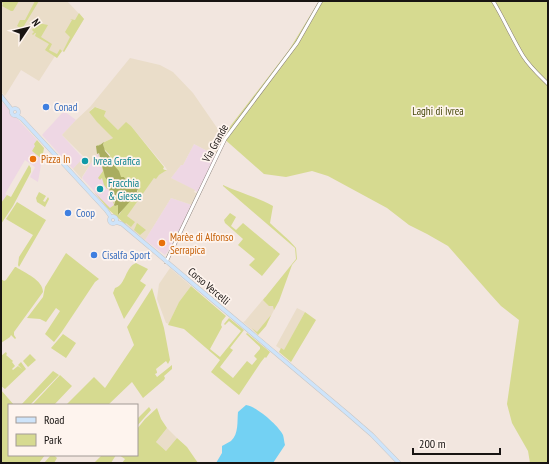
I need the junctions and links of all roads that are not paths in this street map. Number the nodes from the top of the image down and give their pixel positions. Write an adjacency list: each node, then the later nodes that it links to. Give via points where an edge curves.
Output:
1 (321, 1): 5 (street, Via Grande, via 297,43 225,139)
2 (493, 1): 3 (street, via 523,55)
3 (548, 84)
4 (1, 96): 5 (main road, Corso Vercelli, via 13,109 13,114 22,119 111,217 110,222 122,224)
5 (166, 262): 6 (main road, Corso Vercelli, via 360,424)
6 (399, 463)

